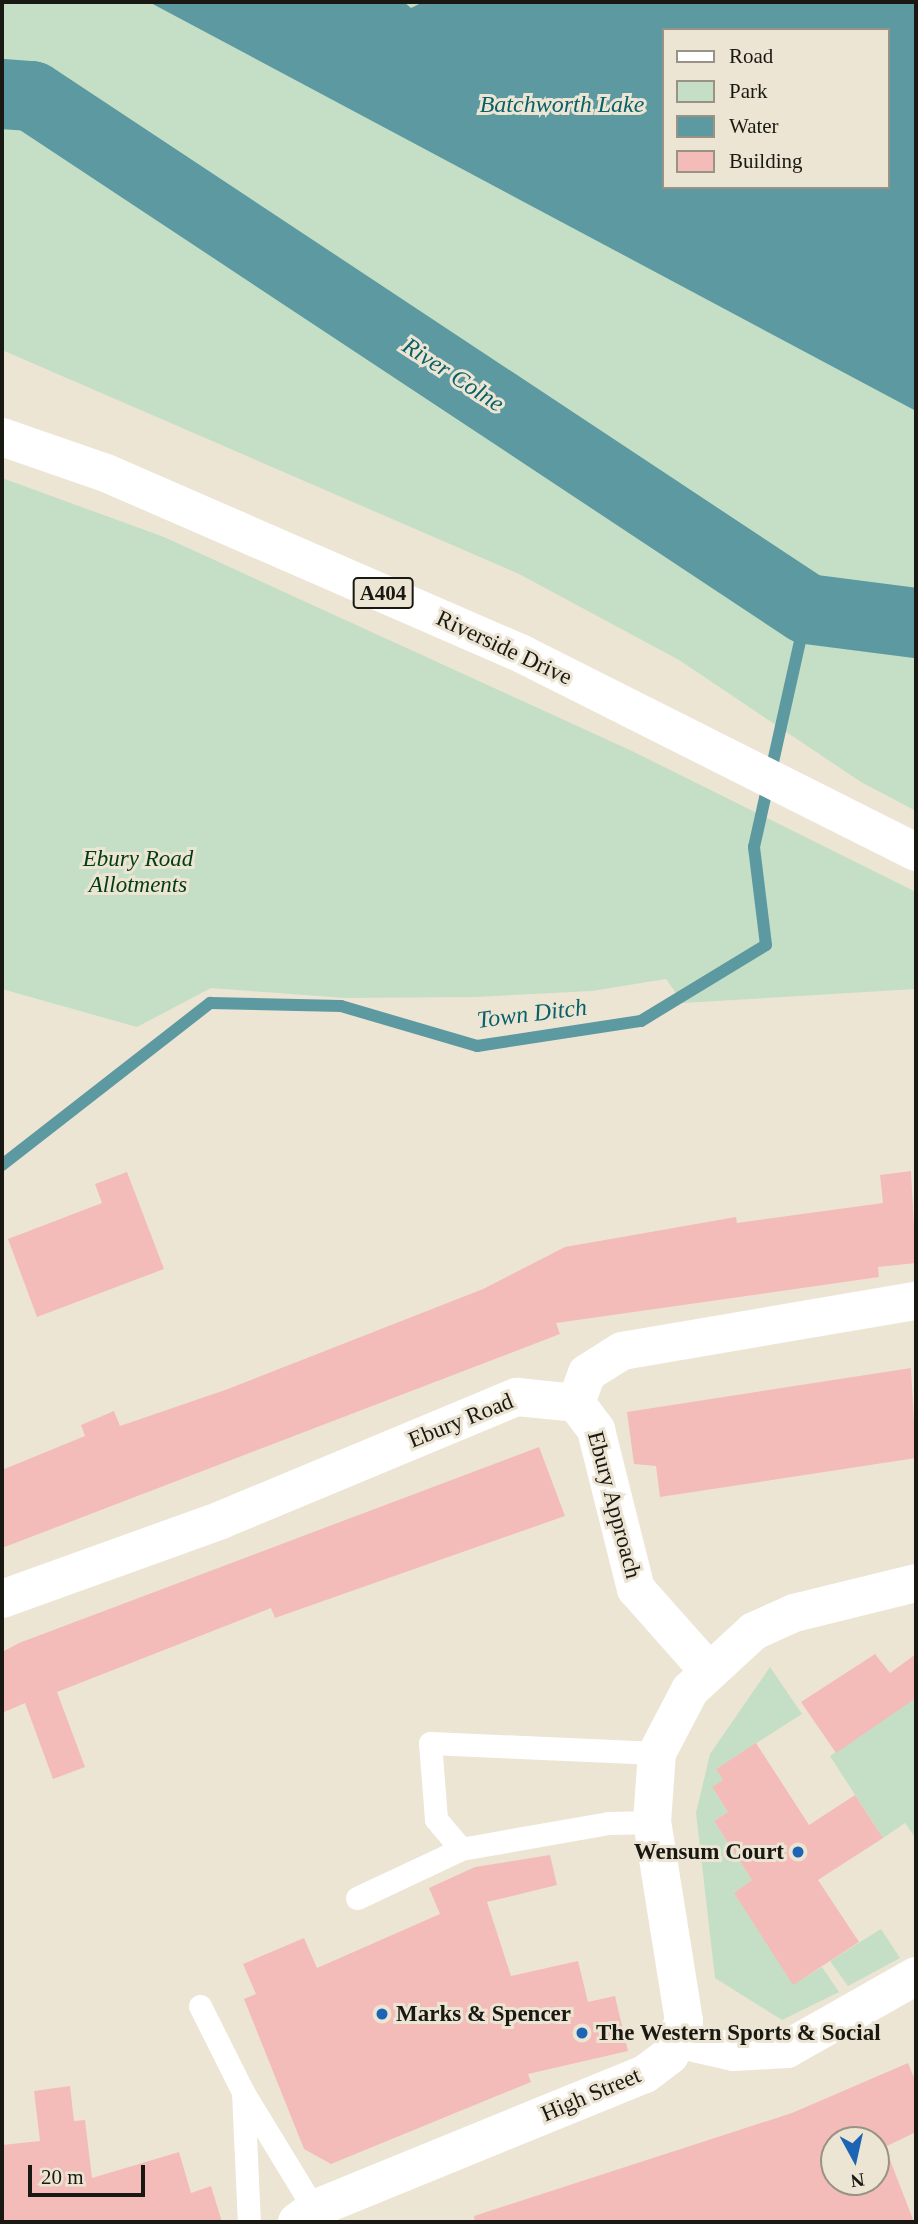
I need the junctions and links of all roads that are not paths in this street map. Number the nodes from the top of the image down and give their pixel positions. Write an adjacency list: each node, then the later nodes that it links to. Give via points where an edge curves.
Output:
1 (2, 437): 2 (street, Riverside Drive / A404, via 106,473 522,654)
2 (916, 852)
3 (916, 1301): 4 (street, via 622,1351 587,1373)
4 (576, 1403): 6 (street, Ebury Road, via 517,1396 220,1520); 7 (street, Ebury Approach, via 596,1430 636,1589)
5 (916, 1583): 7 (street, via 794,1613 754,1631)
6 (2, 1599)
7 (707, 1669): 8 (street)
8 (657, 1753): 9 (street); 10 (lane, via 430,1743 436,1819)
9 (652, 1822): 10 (lane, via 610,1823); 14 (street, via 683,1997)
10 (461, 1849): 11 (lane)
11 (357, 1898)
12 (916, 1976): 14 (street, via 787,2049 734,2052)
13 (200, 2006): 15 (lane)
14 (681, 2040): 16 (street, High Street, via 645,2074)
15 (243, 2092): 16 (lane); 17 (lane)
16 (306, 2216)
17 (249, 2222)

